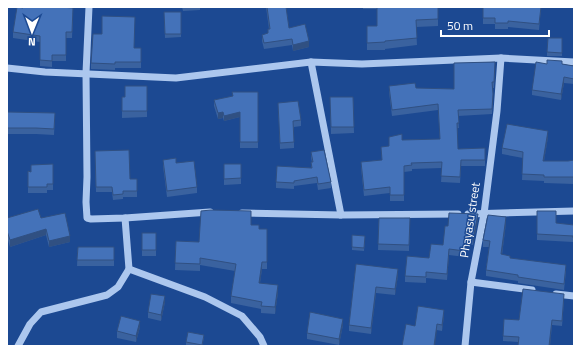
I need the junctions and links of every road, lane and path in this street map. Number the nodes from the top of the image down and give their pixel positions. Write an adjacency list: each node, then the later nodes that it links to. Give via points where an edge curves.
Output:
1 (89, 7): 6 (street)
2 (501, 58): 3 (street, via 362,64); 4 (street); 10 (street, Phayasu street)
3 (311, 62): 6 (street, via 176,78); 11 (street)
4 (574, 62)
5 (7, 68): 6 (street)
6 (86, 73): 12 (street, via 87,218)
7 (574, 211): 10 (street)
8 (218, 212): 12 (street)
9 (234, 213): 11 (street)
10 (484, 214): 11 (street); 14 (street, Phayasu street)
11 (342, 215)
12 (125, 218): 13 (street)
13 (129, 269): 16 (street, via 118,287 107,295 41,312 30,324); 17 (street, via 205,297 242,316 260,337)
14 (471, 282): 15 (street); 18 (street, Phayasu street)
15 (574, 296)
16 (18, 346)
17 (264, 346)
18 (465, 346)

